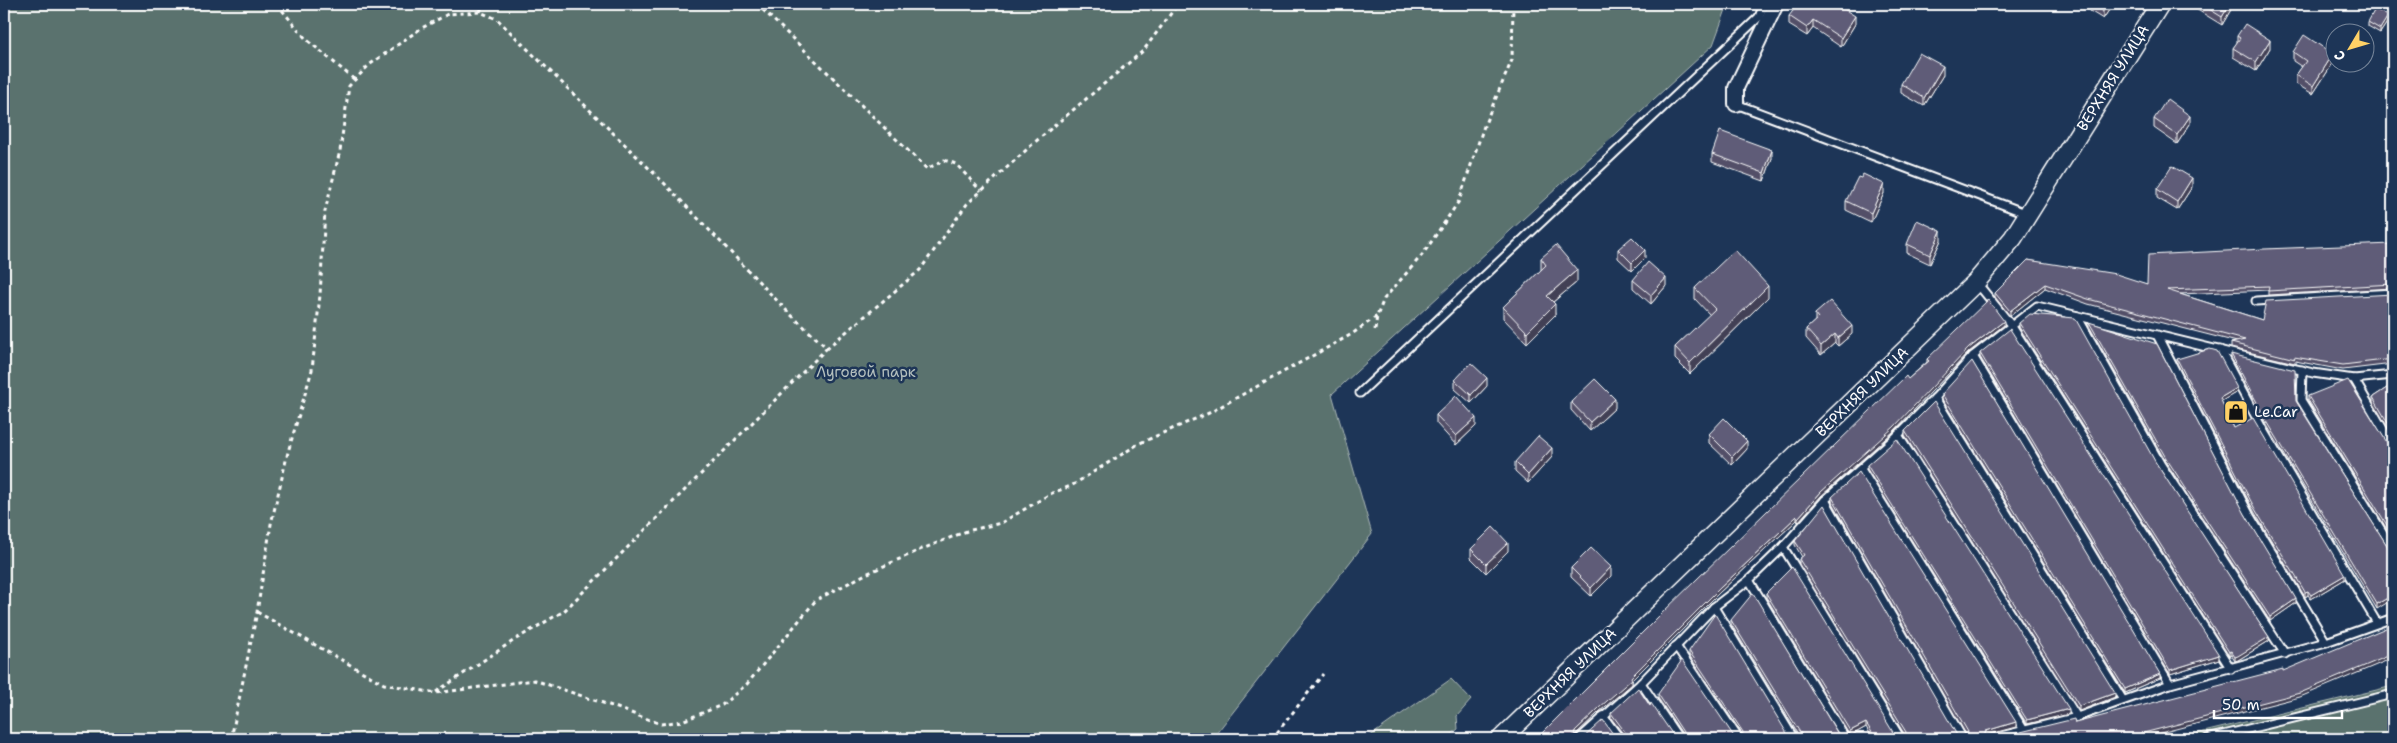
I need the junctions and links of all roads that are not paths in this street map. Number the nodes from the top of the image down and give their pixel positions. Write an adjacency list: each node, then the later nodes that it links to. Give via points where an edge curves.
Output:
1 (1764, 4): 17 (lane, via 1751,24)
2 (1776, 4): 4 (street, via 1736,88)
3 (2160, 4): 5 (street, ВЕРХНЯЯ УЛИЦА)
4 (1736, 104): 5 (lane)
5 (2028, 214): 6 (street, ВЕРХНЯЯ УЛИЦА, via 2013,238)
6 (1976, 282): 10 (lane); 40 (street, ВЕРХНЯЯ УЛИЦА)
7 (2393, 293): 8 (lane)
8 (2256, 301)
9 (2077, 316): 10 (lane, via 2037,306); 11 (lane); 31 (lane, via 2161,465)
10 (2011, 325): 13 (lane); 32 (lane)
11 (2157, 335): 12 (lane); 29 (lane, via 2250,516)
12 (2220, 350): 14 (lane); 28 (lane, via 2263,430)
13 (1973, 356): 18 (lane); 34 (lane)
14 (2302, 370): 16 (lane); 24 (lane, via 2301,400)
15 (2393, 375): 16 (lane)
16 (2354, 378): 20 (lane)
17 (1360, 393)
18 (1935, 398): 19 (lane); 36 (lane)
19 (1898, 435): 21 (lane); 38 (lane)
20 (2393, 446)
21 (1860, 468): 22 (lane); 39 (lane)
22 (1825, 500): 23 (lane); 48 (lane)
23 (1783, 547): 25 (lane); 47 (lane)
24 (2393, 549)
25 (1749, 580): 26 (lane); 46 (lane)
26 (1714, 607): 30 (lane); 45 (lane)
27 (2393, 618): 28 (lane)
28 (2377, 623): 29 (lane)
29 (2326, 642): 31 (lane)
30 (1676, 646): 33 (lane); 44 (lane)
31 (2285, 654): 32 (lane)
32 (2231, 669): 34 (lane)
33 (1640, 683): 37 (lane); 43 (lane)
34 (2170, 684): 36 (lane)
35 (2393, 694): 50 (lane)
36 (2123, 700): 38 (lane)
37 (1603, 716): 41 (lane); 42 (lane)
38 (2078, 717): 39 (lane)
39 (2024, 730): 49 (lane)
40 (1504, 737)
41 (1579, 739)
42 (1620, 739)
43 (1679, 739)
44 (1739, 739)
45 (1794, 739)
46 (1846, 739)
47 (1901, 739)
48 (1964, 739)
49 (1989, 739)
50 (2207, 739)

